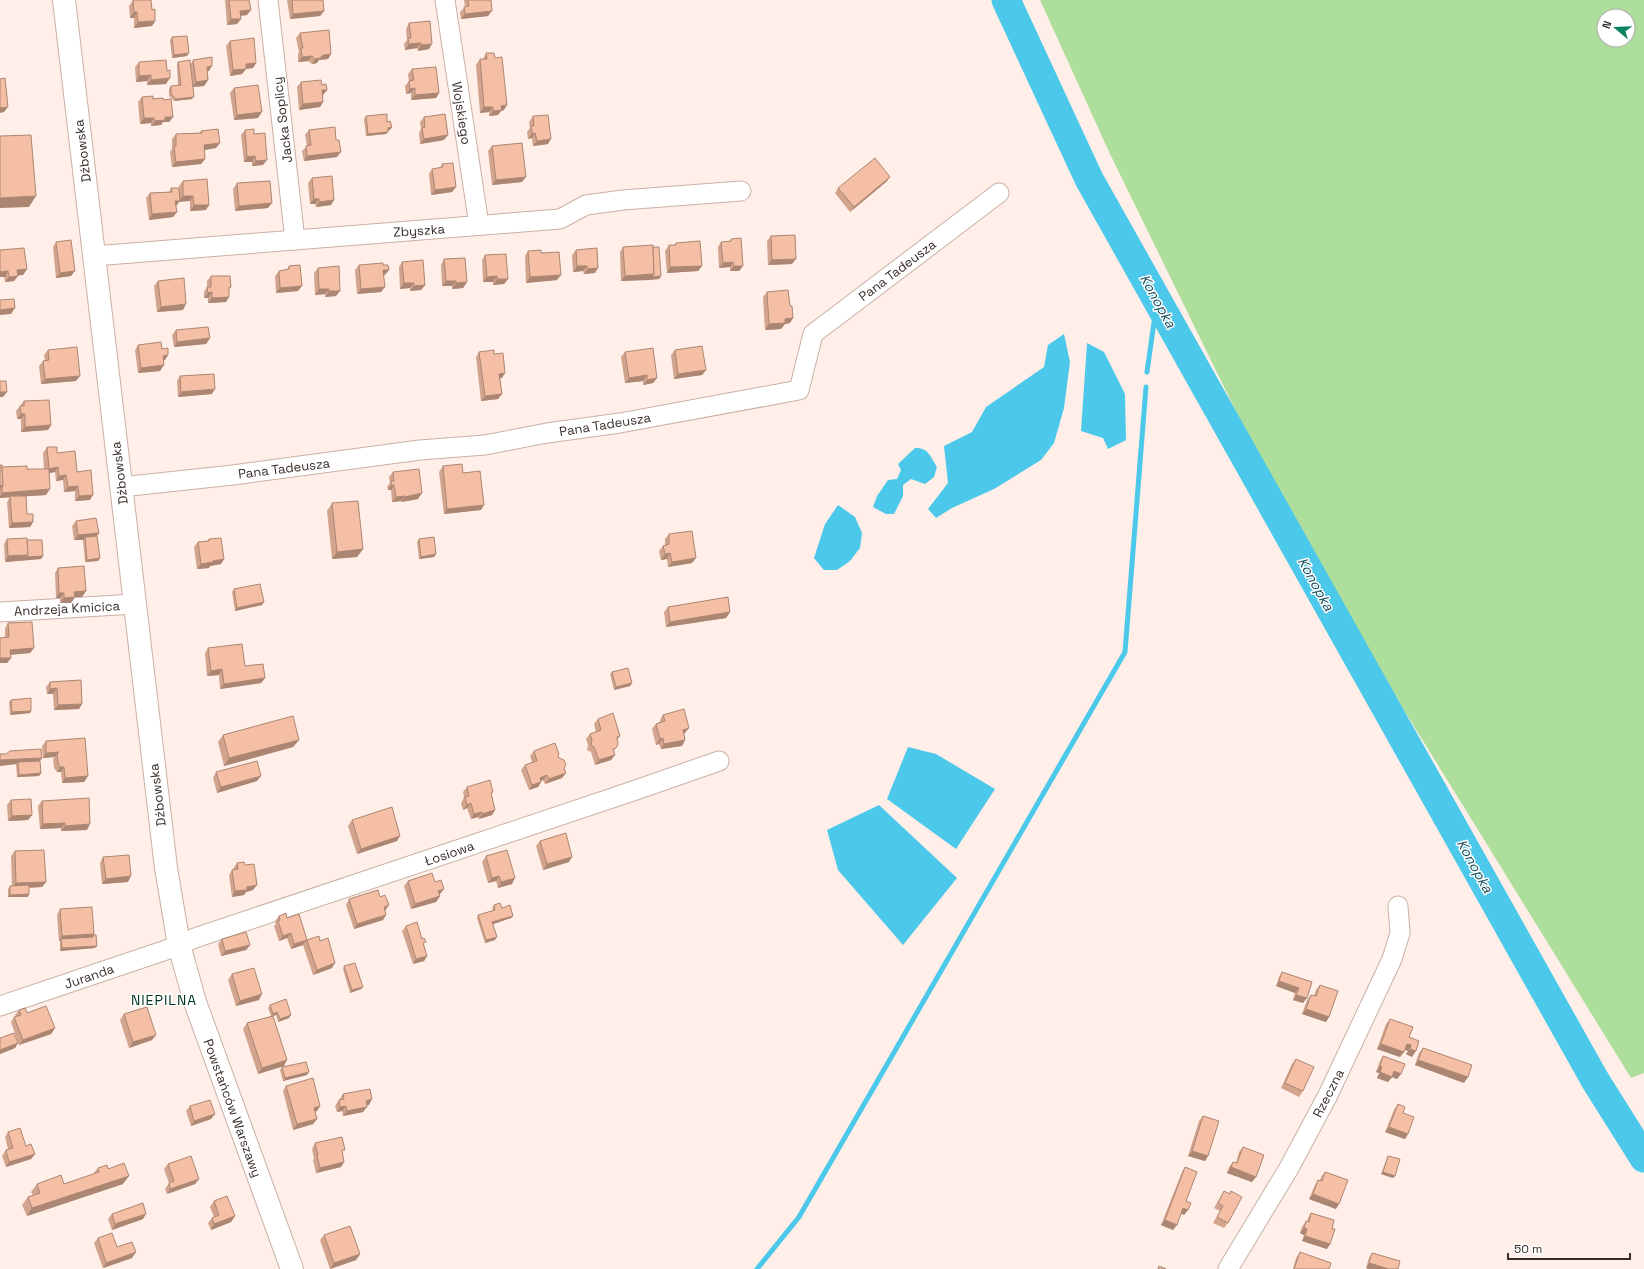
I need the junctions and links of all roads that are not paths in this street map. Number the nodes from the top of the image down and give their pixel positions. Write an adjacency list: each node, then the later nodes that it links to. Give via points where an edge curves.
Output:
1 (64, 0): 8 (main road, Dźbowska)
2 (268, 0): 7 (street, Jacka Soplicy)
3 (445, 0): 6 (street, Wojskiego)
4 (741, 191): 6 (street, Zbyszka, via 623,200 586,205 560,218)
5 (999, 193): 9 (street, Pana Tadeusza, via 813,334 799,390 485,445 420,450)
6 (479, 225): 7 (street, Zbyszka)
7 (295, 240): 8 (street, Zbyszka)
8 (94, 256): 9 (main road, Dźbowska)
9 (121, 487): 10 (main road, Dźbowska)
10 (135, 604): 11 (street, Andrzeja Kmicica); 14 (main road, Dźbowska, via 166,868)
11 (0, 612)
12 (719, 761): 14 (street, Łosiowa)
13 (1398, 906): 17 (street, Rzeczna, via 1400,933 1392,959 1328,1095 1289,1168)
14 (179, 945): 15 (street, Juranda); 16 (main road, Powstańców Warszawy, via 195,1002)
15 (0, 1006)
16 (292, 1269)
17 (1228, 1269)

